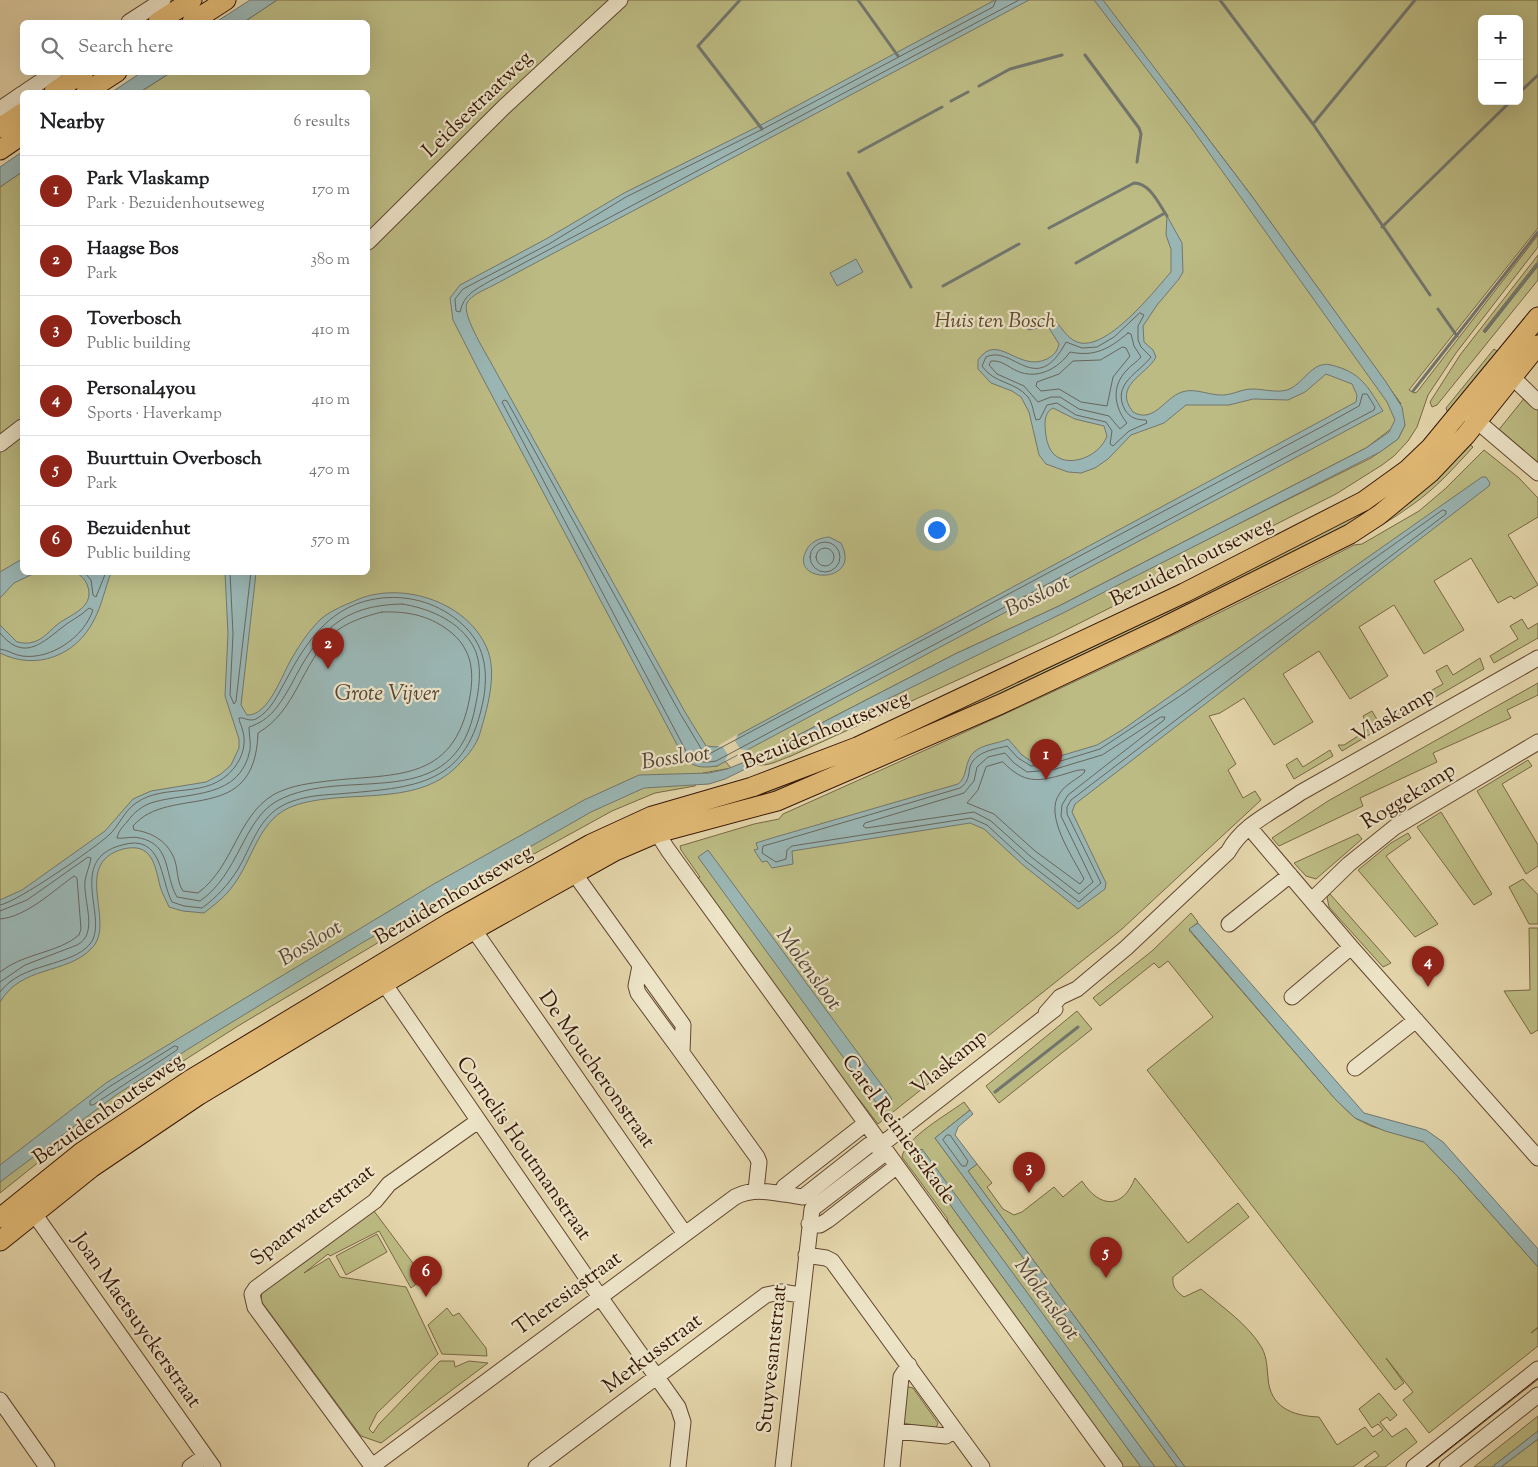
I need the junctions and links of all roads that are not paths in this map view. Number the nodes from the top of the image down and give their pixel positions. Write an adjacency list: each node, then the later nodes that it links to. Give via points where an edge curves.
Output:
1 (163, 0): 5 (street)
2 (192, 0): 6 (main road)
3 (226, 0): 7 (main road)
4 (620, 0): 20 (street, Leidsestraatweg, via 504,106)
5 (132, 20)
6 (161, 20)
7 (195, 20)
8 (51, 75): 11 (street)
9 (80, 75): 12 (main road)
10 (112, 75): 13 (main road)
11 (28, 90)
12 (57, 90)
13 (89, 90)
14 (20, 96): 15 (street)
15 (0, 109)
16 (20, 114): 17 (main road)
17 (0, 128)
18 (20, 136): 19 (main road)
19 (0, 150)
20 (370, 240)
21 (1538, 317): 23 (main road, Bezuidenhoutseweg)
22 (1538, 345): 23 (main road, Bezuidenhoutseweg)
23 (1506, 371): 24 (street); 25 (main road, Bezuidenhoutseweg)
24 (1538, 402)
25 (1470, 415): 28 (street); 31 (main road, Bezuidenhoutseweg, via 1452,450 1409,492 1367,523 1318,552 1001,704 811,787 758,806)
26 (20, 429): 27 (street)
27 (0, 444)
28 (1538, 473)
29 (1538, 658): 32 (street, Vlaskamp, via 1300,793 1272,813 1268,821)
30 (1538, 742): 35 (street, Roggekamp, via 1395,827 1349,864)
31 (654, 824): 33 (main road, Bezuidenhoutseweg, via 630,844); 39 (main road, Bezuidenhoutseweg, via 616,830 565,858); 44 (street, Carel Reinierszkade)
32 (1251, 830): 34 (street); 45 (street, Vlaskamp, via 1240,847 1228,852 1126,948 1077,989 1064,993 1046,1013)
33 (574, 873): 37 (main road, Bezuidenhoutseweg); 48 (street, via 683,1025 682,1053 757,1157)
34 (1290, 875): 35 (street); 36 (street)
35 (1312, 900): 38 (street)
36 (1229, 924)
37 (474, 930): 39 (main road, Bezuidenhoutseweg); 54 (street, De Moucheronstraat)
38 (1351, 947): 40 (street); 41 (street)
39 (379, 976): 43 (street, Cornelis Houtmanstraat); 51 (main road, Bezuidenhoutseweg)
40 (1292, 998)
41 (1416, 1020): 42 (street); 46 (street)
42 (1356, 1068)
43 (478, 1121): 58 (street, Cornelis Houtmanstraat); 67 (street, Spaarwaterstraat, via 389,1184 374,1200 252,1294 255,1306)
44 (866, 1123): 45 (street, Carel Reinierszkade); 49 (street, via 784,1188)
45 (881, 1145): 47 (street, Carel Reinierszkade); 50 (street, via 868,1145); 52 (street, via 880,1157)
46 (1538, 1158)
47 (897, 1166): 52 (street, via 820,1225); 75 (street, Carel Reinierszkade)
48 (756, 1190): 49 (street, Theresiastraat); 54 (street, Theresiastraat, via 735,1197)
49 (783, 1194): 50 (street, Theresiastraat)
50 (803, 1196): 52 (street)
51 (29, 1206): 53 (main road, Bezuidenhoutseweg); 55 (main road, Bezuidenhoutseweg); 66 (street, Joan Maetsuyckerstraat)
52 (811, 1217): 56 (street, Stuyvesantstraat)
53 (0, 1218)
54 (685, 1234): 58 (street, Theresiastraat)
55 (0, 1241)
56 (806, 1255): 57 (street, Stuyvesantstraat); 59 (street, via 832,1261)
57 (801, 1295): 61 (street, Merkusstraat, via 781,1292 766,1295); 72 (street, Stuyvesantstraat)
58 (600, 1297): 61 (street, Cornelis Houtmanstraat); 67 (street, Theresiastraat)
59 (908, 1365): 64 (street, via 901,1377); 65 (street)
60 (1538, 1369): 76 (street)
61 (656, 1378): 70 (street, Merkusstraat); 71 (street, Cornelis Houtmanstraat, via 682,1415)
62 (1538, 1395): 77 (street)
63 (0, 1400): 68 (street)
64 (896, 1430): 65 (street, via 946,1436); 73 (street)
65 (954, 1430): 74 (street)
66 (209, 1461): 69 (street)
67 (371, 1466)
68 (48, 1467)
69 (190, 1467)
70 (536, 1467)
71 (678, 1467)
72 (783, 1467)
73 (892, 1467)
74 (982, 1467)
75 (1115, 1467)
76 (1414, 1467)
77 (1447, 1467)

